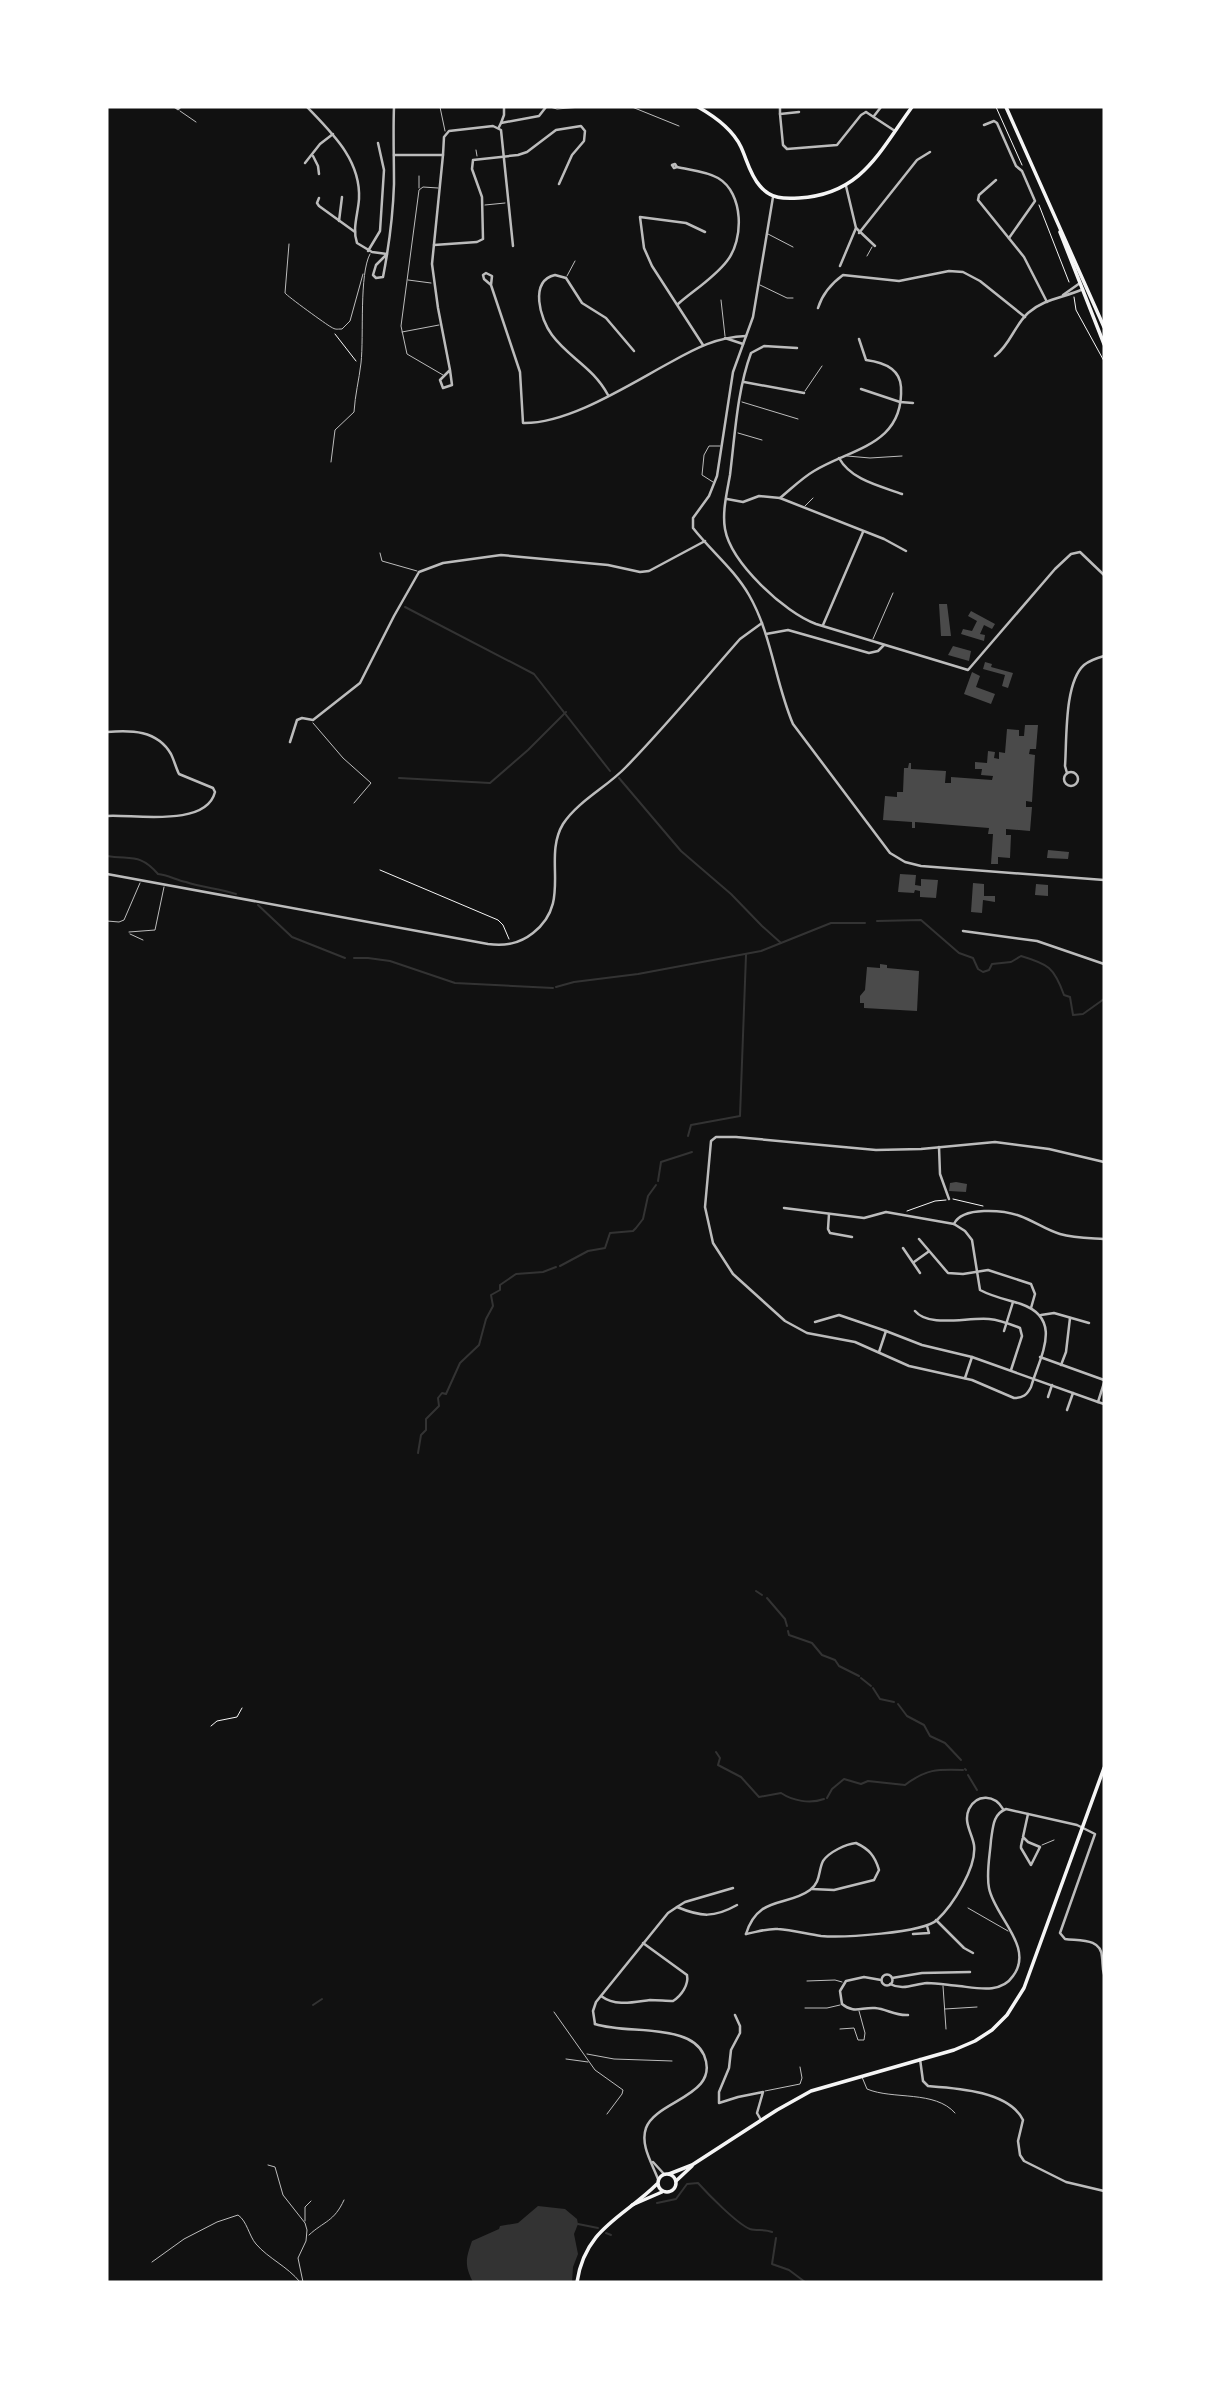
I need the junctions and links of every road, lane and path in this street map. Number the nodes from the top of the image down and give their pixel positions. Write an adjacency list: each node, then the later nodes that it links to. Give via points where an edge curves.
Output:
1 (307, 107): 25 (street)
2 (394, 107): 29 (street)
3 (440, 107): 24 (lane)
4 (503, 107): 20 (street)
5 (548, 107): 6 (lane); 20 (street, via 536,118)
6 (581, 107)
7 (632, 107): 22 (lane)
8 (698, 107): 44 (main road, via 734,136 754,178)
9 (780, 107): 17 (street)
10 (866, 107): 16 (street)
11 (881, 107): 18 (street)
12 (912, 107): 23 (main road)
13 (1006, 107): 50 (main road)
14 (178, 108): 19 (lane)
15 (799, 112): 17 (street)
16 (866, 112): 17 (street, via 837,145 792,150 783,145); 18 (street)
17 (780, 114)
18 (874, 116): 23 (street)
19 (196, 122)
20 (500, 125): 24 (street); 32 (street)
21 (984, 125): 55 (street, via 996,121 1035,201)
22 (679, 126)
23 (895, 131): 40 (main road)
24 (446, 133): 30 (street)
25 (332, 134): 31 (street); 51 (street, via 349,156 358,181)
26 (378, 143): 61 (street, via 384,170 380,231)
27 (476, 150): 33 (lane)
28 (930, 152): 54 (street, via 917,160)
29 (394, 155): 30 (street); 62 (street)
30 (443, 155): 41 (street)
31 (313, 156): 34 (street); 36 (street)
32 (506, 156): 33 (street); 39 (street, via 523,154 556,130 581,126 584,141); 46 (street)
33 (477, 159): 47 (street, via 472,165)
34 (305, 163)
35 (677, 167): 80 (street, via 723,182 740,218 740,234 729,259)
36 (319, 174)
37 (419, 176): 42 (lane)
38 (996, 180): 55 (street, via 978,198)
39 (559, 184)
40 (846, 186): 44 (main road, via 817,196); 49 (street)
41 (440, 188): 42 (lane); 57 (street)
42 (419, 190): 68 (lane)
43 (342, 197): 48 (street)
44 (773, 197): 53 (street)
45 (318, 198): 48 (street, via 319,206)
46 (510, 203): 47 (lane); 59 (street)
47 (483, 205): 57 (street, via 481,240)
48 (339, 221): 51 (street)
49 (856, 228): 54 (street); 65 (street)
50 (1060, 230): 70 (main road); 72 (main road)
51 (355, 232): 61 (street, via 357,243)
52 (705, 232): 80 (street, via 686,223 640,217 644,248)
53 (766, 233): 60 (lane); 71 (street)
54 (859, 233): 58 (street)
55 (1009, 238): 79 (street)
56 (289, 244): 84 (lane, via 285,293)
57 (434, 245): 69 (street)
58 (874, 245): 63 (lane)
59 (513, 246)
60 (793, 247)
61 (370, 252): 62 (street); 66 (lane)
62 (387, 254): 62 (street, via 373,271 376,278 383,276)
63 (867, 256)
64 (575, 261): 67 (lane)
65 (840, 266)
66 (364, 272): 84 (lane, via 350,321 342,329); 97 (lane)
67 (566, 278): 94 (street, via 582,303 606,318); 104 (street, via 552,275 541,284 546,324 555,339 595,374)
68 (408, 280): 69 (lane); 86 (lane)
69 (434, 283): 83 (street)
70 (1080, 283): 72 (street); 74 (main road); 75 (street)
71 (758, 284): 77 (lane); 87 (street)
72 (1086, 284): 74 (street); 85 (main road)
73 (491, 285): 104 (street, via 520,372 523,423 559,418)
74 (1082, 290): 75 (street); 91 (main road)
75 (1063, 295): 79 (street)
76 (1074, 295): 96 (path, via 1076,310)
77 (793, 298)
78 (721, 300): 88 (lane)
79 (1047, 302): 82 (street)
80 (678, 304): 92 (street)
81 (818, 308): 82 (street, via 843,275 899,281 949,271 979,281)
82 (1025, 317): 95 (street)
83 (441, 324): 86 (lane); 99 (street)
84 (329, 327): 97 (path)
85 (1104, 327)
86 (402, 332): 100 (lane, via 408,355)
87 (747, 336): 88 (street); 90 (street)
88 (725, 338): 90 (street); 92 (street)
89 (859, 340): 106 (street, via 866,360 879,362 900,377)
90 (743, 344): 111 (street, via 733,372)
91 (1104, 344)
92 (703, 345): 104 (street)
93 (797, 348): 101 (street, via 764,346 751,353)
94 (634, 351)
95 (995, 356)
96 (1104, 361)
97 (361, 363): 117 (lane, via 354,412 335,430)
98 (821, 366): 103 (lane)
99 (450, 370): 100 (street); 100 (street, via 451,386 440,385)
100 (443, 375)
101 (744, 382): 103 (street); 105 (street)
102 (861, 389): 106 (street)
103 (804, 393)
104 (608, 395)
105 (740, 402): 108 (lane); 109 (street)
106 (900, 402): 107 (street); 112 (street, via 884,435)
107 (914, 403)
108 (798, 419)
109 (736, 432): 110 (lane); 116 (street)
110 (762, 440)
111 (722, 446): 114 (street); 118 (lane, via 709,446 704,455 702,475)
112 (844, 456): 113 (lane); 115 (street)
113 (902, 456)
114 (720, 458): 116 (street); 118 (street)
115 (839, 458): 119 (street, via 855,475); 120 (street, via 812,472)
116 (732, 460): 122 (street)
117 (331, 462)
118 (715, 483): 125 (street, via 692,521)
119 (902, 494)
120 (780, 498): 122 (street); 123 (street)
121 (813, 498): 123 (lane)
122 (727, 499): 132 (street, via 726,531 747,571 793,612)
123 (803, 508): 124 (street)
124 (863, 532): 126 (street); 132 (street)
125 (705, 541): 128 (street, via 640,572 501,555); 131 (street, via 743,585)
126 (906, 551)
127 (380, 553): 128 (lane, via 382,561)
128 (419, 572): 137 (street, via 360,683)
129 (1104, 575): 135 (street, via 1080,552 1071,554 968,670)
130 (893, 593): 134 (lane)
131 (762, 623): 133 (street); 151 (street, via 740,639 625,768 565,822 559,835 550,914 531,934)
132 (822, 626): 134 (street)
133 (766, 634): 135 (street, via 788,630 867,653); 145 (street, via 793,724 890,853 921,866)
134 (873, 641): 135 (street)
135 (884, 645)
136 (1104, 656): 140 (street, via 1085,664 1072,686)
137 (313, 720): 139 (street, via 297,720); 141 (lane, via 343,758 371,783)
138 (107, 732): 142 (street, via 152,736 168,750 179,774 213,788 215,794 206,805 177,816)
139 (290, 742)
140 (1066, 773): 140 (street, via 1077,775 1076,784 1065,783)
141 (354, 803)
142 (107, 816)
143 (380, 870): 151 (path, via 498,920)
144 (107, 874): 146 (street)
145 (1104, 880)
146 (141, 881): 147 (street); 148 (lane, via 124,920)
147 (165, 885): 150 (lane, via 155,930 129,932); 151 (street, via 488,944)
148 (107, 921)
149 (963, 931): 152 (street, via 1037,941)
150 (143, 940)
151 (510, 944)
152 (1104, 964)
153 (939, 1146): 154 (street, via 995,1142); 155 (street, via 940,1174); 179 (street, via 876,1150 718,1136 711,1141 706,1216 713,1243 726,1265 797,1328)
154 (1104, 1162)
155 (949, 1199): 157 (path); 159 (path, via 907,1210)
156 (784, 1208): 158 (street)
157 (990, 1211): 160 (street, via 962,1215); 163 (street, via 1021,1216 1063,1235)
158 (829, 1213): 159 (street, via 864,1218 883,1212); 161 (street, via 828,1231)
159 (905, 1215): 160 (street)
160 (954, 1224): 167 (street, via 972,1240)
161 (852, 1237)
162 (919, 1239): 165 (street)
163 (1104, 1239)
164 (903, 1248): 166 (street)
165 (929, 1251): 166 (street); 167 (street, via 948,1273)
166 (914, 1262): 168 (street)
167 (977, 1272): 169 (street, via 980,1290); 170 (street, via 990,1270 1031,1284 1035,1292)
168 (920, 1273)
169 (1013, 1302): 170 (street); 175 (street)
170 (1031, 1308): 172 (street)
171 (915, 1311): 175 (street, via 930,1320)
172 (1041, 1315): 173 (street); 181 (street, via 1047,1334)
173 (1070, 1318): 176 (street); 182 (street)
174 (815, 1322): 177 (street, via 839,1315)
175 (1006, 1322): 178 (street); 183 (street, via 1023,1333)
176 (1089, 1323)
177 (886, 1331): 179 (street); 180 (street)
178 (1004, 1331)
179 (878, 1352): 184 (street, via 919,1369)
180 (972, 1357): 183 (street); 184 (street)
181 (1040, 1357): 182 (street); 185 (street)
182 (1062, 1365): 186 (street)
183 (1011, 1370): 185 (street)
184 (965, 1378): 185 (street, via 1017,1398 1028,1393)
185 (1034, 1378): 187 (street)
186 (1104, 1382): 190 (street)
187 (1052, 1385): 188 (street); 189 (street)
188 (1073, 1393): 190 (street); 192 (street)
189 (1048, 1397)
190 (1098, 1402): 191 (street)
191 (1104, 1404)
192 (1067, 1410)
193 (242, 1708): 194 (path, via 237,1717)
194 (211, 1726)
195 (1104, 1768): 198 (main road)
196 (1003, 1810): 197 (street); 207 (street, via 999,1802 986,1798 971,1805 967,1822 975,1848 971,1870); 209 (street, via 993,1824 988,1883)
197 (1028, 1814): 198 (street); 199 (street)
198 (1082, 1827): 214 (street, via 1095,1838 1060,1933 1065,1939 1098,1946); 234 (main road, via 1030,1972 1012,2009 975,2041)
199 (1023, 1837): 201 (street); 201 (street, via 1021,1849 1030,1865)
200 (1054, 1840): 201 (lane)
201 (1040, 1847)
202 (733, 1888): 205 (street)
203 (812, 1889): 203 (street, via 834,1890 870,1881 879,1872 876,1858 856,1843 841,1848 823,1861); 208 (street, via 772,1903 754,1918 746,1934 779,1929 824,1937 858,1936)
204 (737, 1905): 205 (street, via 715,1915)
205 (677, 1907): 211 (street)
206 (968, 1908): 209 (lane)
207 (936, 1920): 208 (street); 212 (street)
208 (927, 1926): 210 (street, via 929,1933)
209 (1010, 1930): 220 (street, via 1019,1958 1009,1981 989,1989)
210 (913, 1934)
211 (643, 1943): 221 (street); 221 (street, via 687,1975 681,1994 673,2001 638,2003)
212 (973, 1953)
213 (970, 1972): 215 (street)
214 (1104, 1974)
215 (892, 1978): 216 (street, via 886,1975); 219 (street)
216 (881, 1980): 218 (street, via 859,1977); 219 (street, via 885,1986)
217 (807, 1981): 218 (lane)
218 (844, 1983): 222 (street, via 839,1994)
219 (890, 1984): 220 (street, via 901,1988)
220 (943, 1984): 225 (lane)
221 (600, 1996): 243 (street, via 593,2011 595,2024 671,2033 693,2041 704,2055 706,2068 700,2085 648,2122 644,2144)
222 (842, 2004): 224 (lane); 226 (street)
223 (977, 2007): 225 (lane)
224 (805, 2008)
225 (945, 2010): 231 (lane)
226 (859, 2011): 229 (street, via 874,2008); 230 (lane, via 864,2040 858,2040 854,2028)
227 (554, 2012): 232 (lane)
228 (735, 2015): 239 (street, via 740,2033 731,2050 719,2103)
229 (908, 2015)
230 (840, 2029)
231 (946, 2029)
232 (585, 2053): 235 (lane); 236 (lane)
233 (566, 2059): 235 (lane)
234 (920, 2059): 238 (main road); 250 (street, via 928,2086 976,2092 1014,2107 1023,2120 1020,2155 1029,2165 1066,2182)
235 (590, 2061): 241 (lane, via 623,2090)
236 (672, 2061)
237 (800, 2067): 239 (lane, via 800,2084)
238 (861, 2075): 240 (lane, via 867,2089 923,2098); 242 (main road, via 806,2094)
239 (763, 2092): 242 (street, via 757,2113)
240 (955, 2113)
241 (607, 2114)
242 (761, 2120): 245 (main road)
243 (653, 2162): 246 (street); 247 (street)
244 (268, 2165): 254 (lane, via 275,2167 283,2195)
245 (692, 2165): 246 (main road); 248 (main road)
246 (666, 2174): 247 (main road); 248 (main road)
247 (658, 2181): 249 (main road); 253 (main road)
248 (676, 2181): 249 (main road, via 671,2190)
249 (664, 2191): 253 (main road)
250 (1104, 2191)
251 (344, 2200): 255 (lane, via 337,2214)
252 (311, 2201): 254 (lane, via 305,2207)
253 (632, 2205): 258 (main road, via 596,2236)
254 (305, 2223): 255 (lane)
255 (308, 2237): 257 (lane, via 299,2255)
256 (152, 2262): 257 (lane, via 184,2239 238,2215 257,2246)
257 (301, 2282)
258 (577, 2282)

